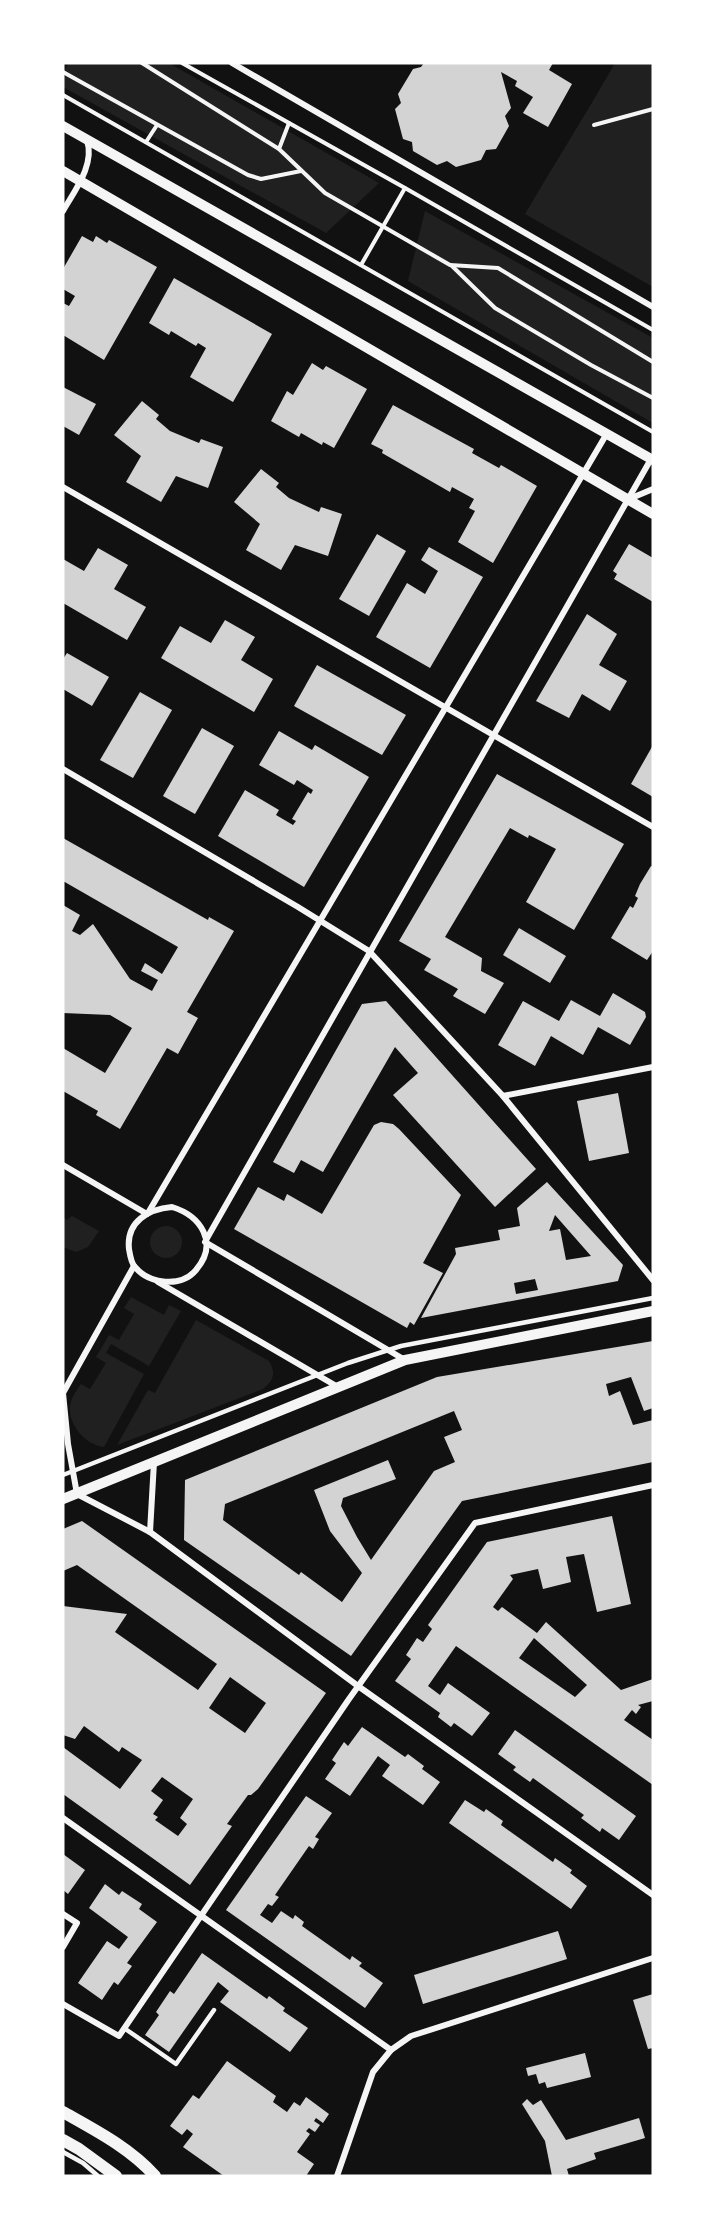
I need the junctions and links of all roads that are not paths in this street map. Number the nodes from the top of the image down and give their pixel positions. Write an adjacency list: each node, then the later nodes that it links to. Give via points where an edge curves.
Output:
1 (232, 63): 7 (street)
2 (64, 128): 3 (street)
3 (87, 139): 5 (street, via 90,150); 8 (street)
4 (63, 171): 5 (street)
5 (80, 181): 6 (street); 10 (street)
6 (63, 211)
7 (653, 307)
8 (606, 435): 9 (street); 10 (street)
9 (652, 460): 13 (street)
10 (583, 474): 13 (street); 15 (street)
11 (63, 487): 15 (street)
12 (653, 489): 13 (street)
13 (628, 499): 14 (street); 16 (street)
14 (653, 514)
15 (445, 707): 16 (street); 19 (street)
16 (494, 735): 18 (street); 20 (street)
17 (63, 769): 19 (street)
18 (653, 827)
19 (320, 919): 20 (street); 24 (street)
20 (369, 951): 22 (street); 25 (street)
21 (653, 1067): 22 (street)
22 (503, 1096): 28 (street)
23 (63, 1164): 24 (street)
24 (148, 1213): 25 (street, via 172,1207 186,1211 200,1224); 26 (street, via 129,1236)
25 (206, 1241): 27 (street, via 196,1270 182,1280 167,1283); 31 (street)
26 (134, 1266): 27 (street); 35 (street)
27 (149, 1278): 33 (street)
28 (653, 1280)
29 (653, 1298): 31 (lane)
30 (653, 1311): 32 (street)
31 (388, 1350): 32 (street); 33 (lane)
32 (405, 1360): 34 (street)
33 (318, 1375): 34 (street); 37 (lane)
34 (339, 1387): 36 (street)
35 (63, 1393): 37 (street)
36 (154, 1462): 40 (street); 42 (street)
37 (74, 1471): 38 (lane); 40 (street)
38 (63, 1475)
39 (653, 1485): 43 (street, via 475,1523)
40 (77, 1494): 41 (street); 42 (street)
41 (63, 1499)
42 (150, 1532): 43 (street)
43 (358, 1686): 45 (street); 47 (street)
44 (63, 1818): 47 (street)
45 (653, 1895)
46 (63, 1914): 48 (street, via 77,1923)
47 (202, 1916): 52 (street); 53 (street)
48 (63, 1947)
49 (653, 1958): 53 (street, via 411,2036)
50 (63, 2004): 52 (street, via 119,2036)
51 (214, 2010): 52 (lane, via 176,2064)
52 (124, 2028)
53 (391, 2050): 60 (street, via 373,2072)
54 (63, 2112): 59 (main road, via 129,2153)
55 (63, 2140): 58 (main road)
56 (63, 2152): 57 (lane)
57 (98, 2176)
58 (116, 2176)
59 (155, 2176)
60 (337, 2176)

